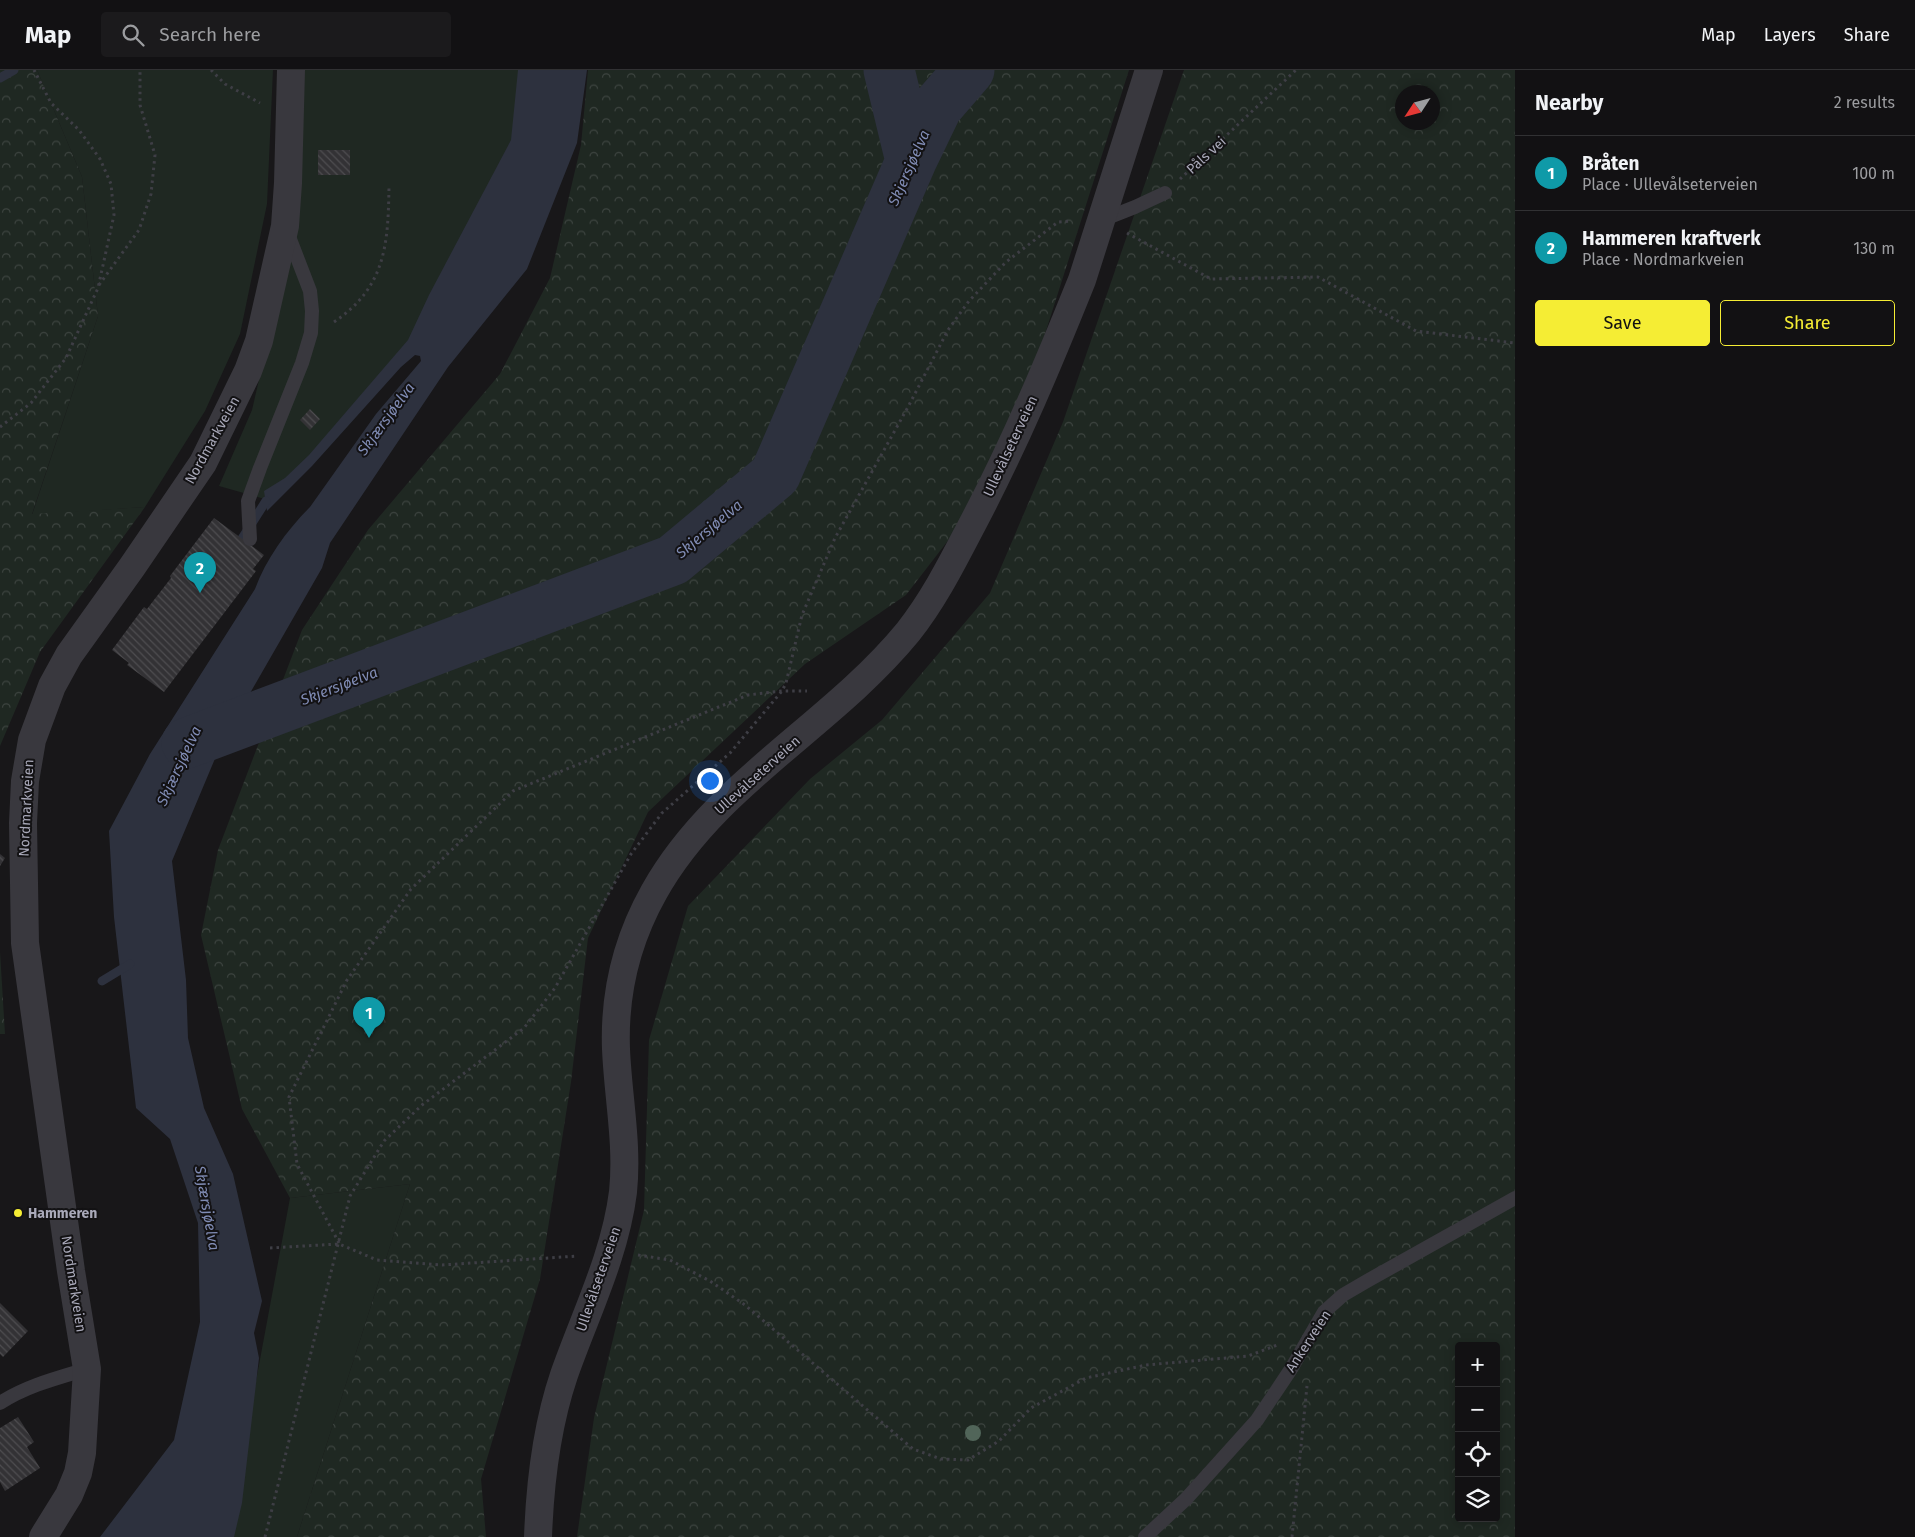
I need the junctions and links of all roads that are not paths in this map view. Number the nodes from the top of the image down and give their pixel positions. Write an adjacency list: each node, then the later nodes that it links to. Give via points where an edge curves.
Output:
1 (291, 70): 5 (street, Nordmarkveien)
2 (1150, 70): 4 (street, Ullevålseterveien)
3 (1165, 193): 4 (lane)
4 (1102, 220): 11 (street, Ullevålseterveien, via 1069,314 1001,469 945,578 909,630 878,665 732,795 693,836 655,890 636,927 617,1004 616,1050 624,1164 618,1225 563,1378 547,1437 540,1484)
5 (285, 226): 6 (lane, via 310,291 311,333 248,501); 8 (street, Nordmarkveien, via 259,341 237,396 203,463 69,655 52,686 32,740 23,823 25,943)
6 (250, 539)
7 (1515, 1198): 12 (lane, Ankerveien, via 1343,1296 1324,1312 1257,1420 1186,1499)
8 (87, 1369): 9 (lane, via 37,1385); 10 (street, Nordmarkveien, via 78,1473 69,1495)
9 (0, 1403)
10 (43, 1537)
11 (538, 1537)
12 (1145, 1537)

